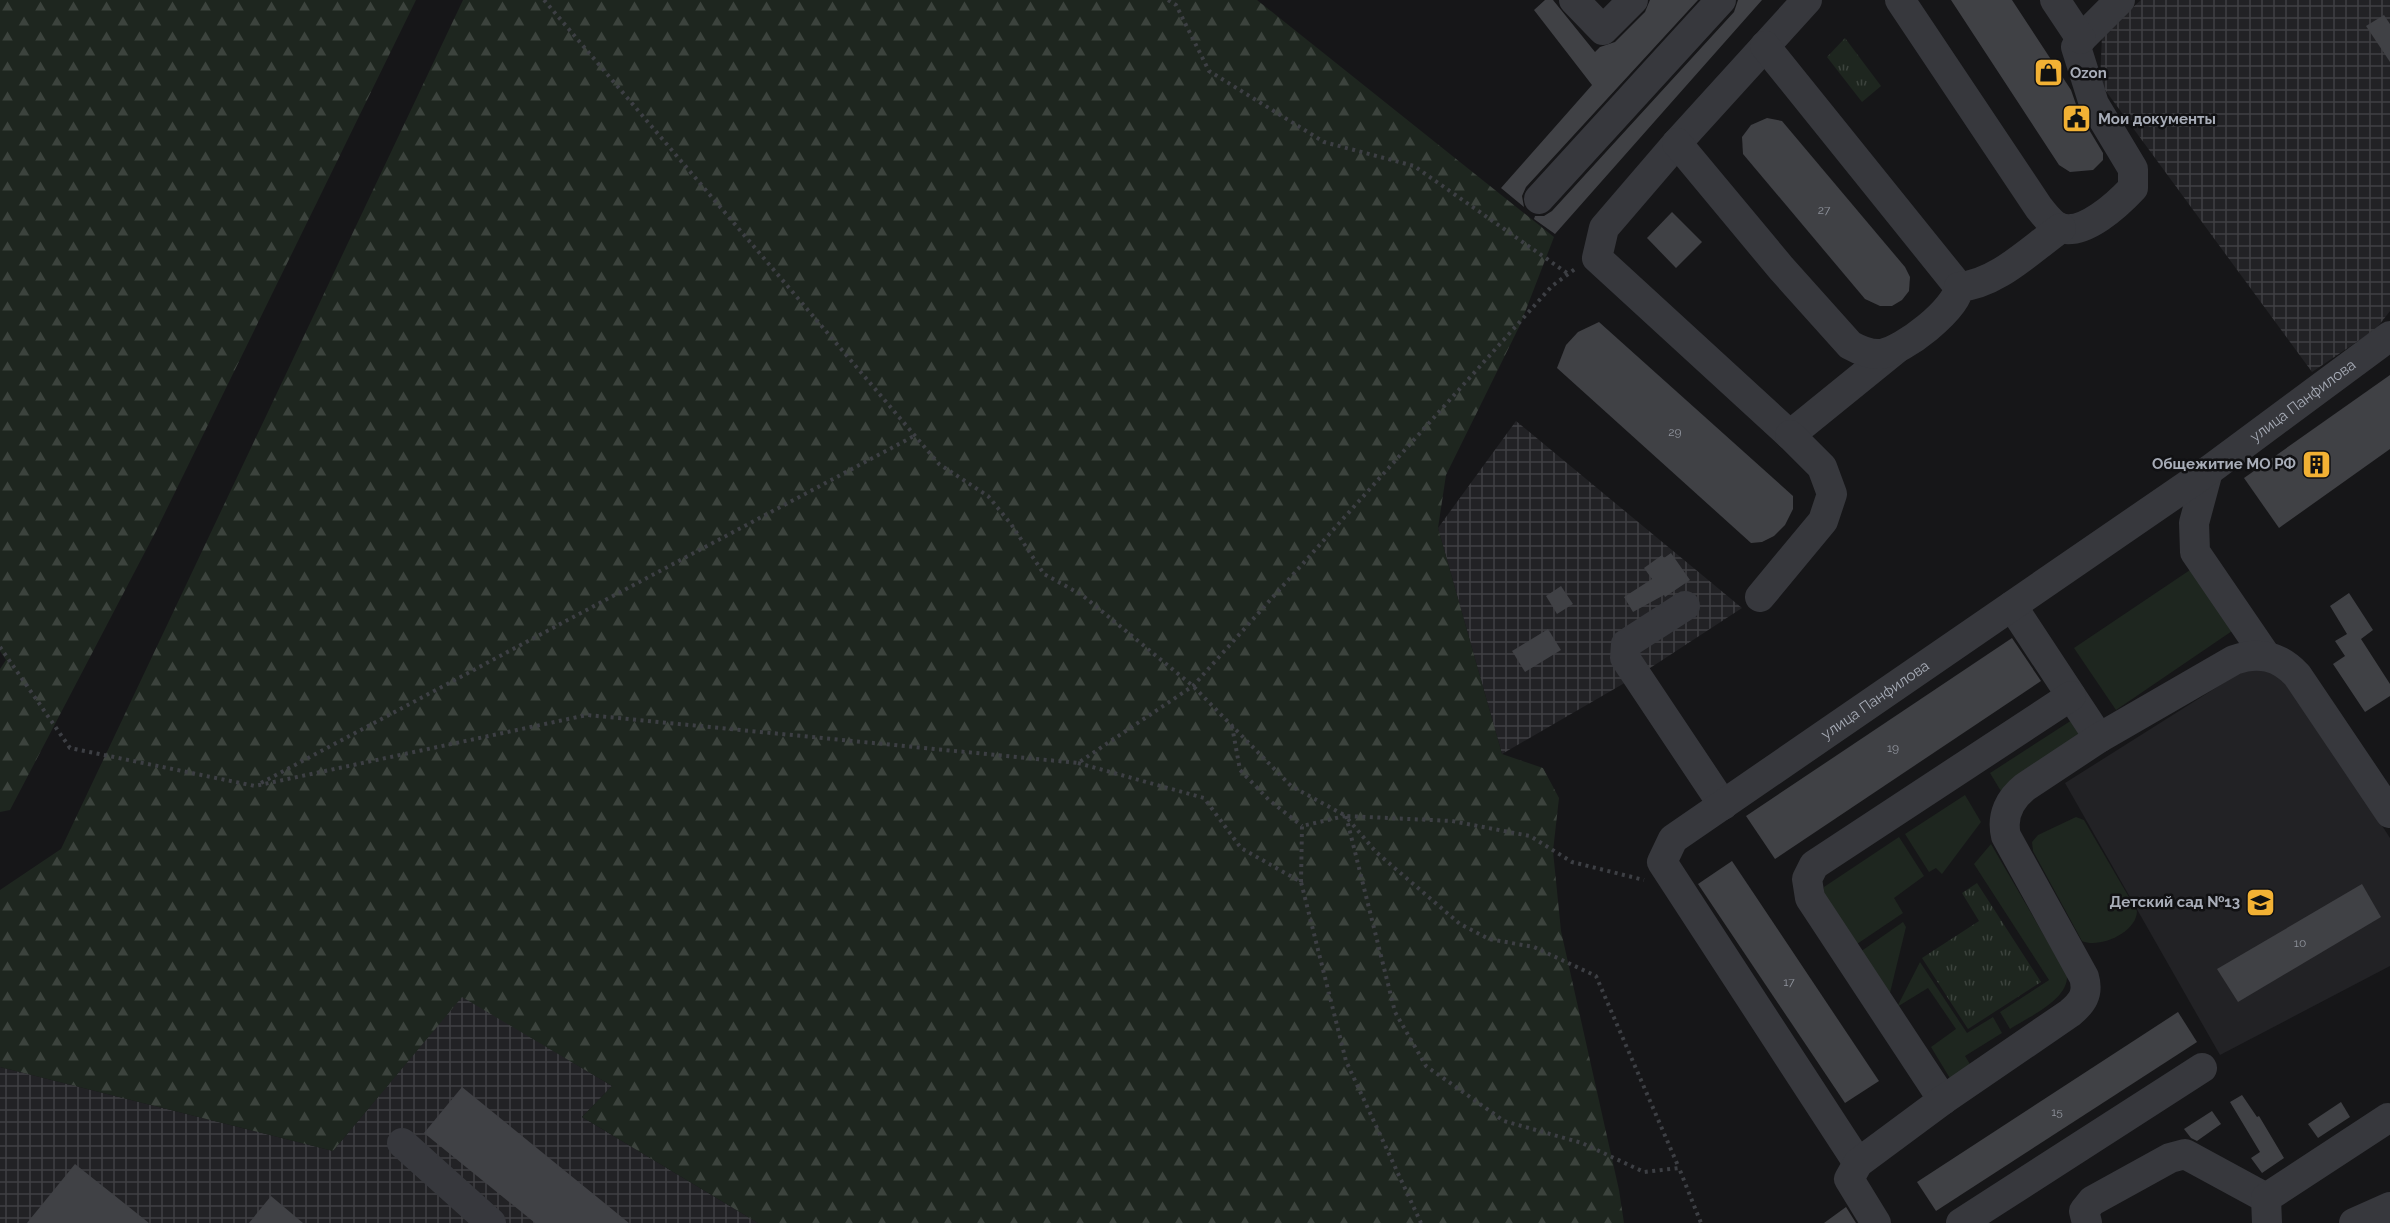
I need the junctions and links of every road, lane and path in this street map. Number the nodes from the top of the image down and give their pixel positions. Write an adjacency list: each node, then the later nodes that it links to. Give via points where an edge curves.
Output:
1 (544, 0): 21 (path)
2 (1168, 0): 16 (path, via 1176,5 1209,71 1324,142 1414,166)
3 (1574, 0): 4 (street, via 1603,30)
4 (1633, 0)
5 (1721, 0): 13 (street)
6 (1807, 0): 11 (street)
7 (1900, 0): 14 (street, via 2039,208)
8 (2055, 0): 10 (street)
9 (2120, 0): 10 (street)
10 (2081, 39): 14 (street, via 2076,47 2094,104 2133,169 2134,179 2133,188 2122,200 2086,224 2074,229)
11 (1765, 46): 12 (street); 17 (street)
12 (1677, 143): 15 (street, via 1604,228); 19 (street, via 1850,345 1880,354)
13 (1539, 199)
14 (2061, 228): 17 (street, via 1989,280)
15 (1597, 258): 16 (path); 20 (street)
16 (1567, 273): 28 (path)
17 (1959, 287): 19 (street, via 1949,309)
18 (2390, 336): 22 (street, улица Панфилова)
19 (1896, 349): 20 (street)
20 (1790, 435): 23 (street, via 1822,467 1832,494 1823,521)
21 (914, 436): 28 (path, via 939,464 988,496 1044,574 1082,595); 33 (path)
22 (2208, 471): 25 (street, улица Панфилова); 27 (street, via 2194,523 2195,552)
23 (1760, 597)
24 (1685, 606): 34 (street, via 1626,644 1625,658)
25 (2012, 606): 29 (street); 34 (street, улица Панфилова)
26 (0, 647): 33 (path, via 70,748)
27 (2266, 656): 31 (street, via 2247,655 2234,660); 35 (street, via 2280,660 2297,675)
28 (1193, 686): 30 (path); 32 (path)
29 (2071, 696): 31 (street); 41 (street, via 1814,865 1807,879 1810,898)
30 (1232, 725): 36 (path, via 1291,786); 37 (path, via 1240,770)
31 (2099, 738): 41 (street, via 2015,795 2004,820 2009,844 2084,977 2083,1000 2070,1013)
32 (1078, 763): 33 (path, via 587,715); 38 (path, via 1204,798 1241,848)
33 (255, 786)
34 (1723, 805): 39 (street, улица Панфилова, via 1673,839 1662,862)
35 (2390, 813)
36 (1346, 816): 37 (path); 39 (path, via 1452,821 1530,836 1572,862); 45 (path, via 1376,852 1460,924 1489,939 1534,947 1596,976); 45 (path, via 1395,1012 1426,1066 1504,1121 1582,1143 1644,1172)
37 (1302, 826): 38 (path)
38 (1301, 882): 49 (path, via 1346,1061)
39 (1680, 889): 44 (street, улица Панфилова)
40 (2202, 1068): 52 (street)
41 (1943, 1100): 44 (street)
42 (2388, 1118): 47 (street)
43 (402, 1143): 48 (street)
44 (1858, 1163): 51 (street, via 1849,1179)
45 (1679, 1168): 50 (path)
46 (2390, 1208): 54 (street)
47 (2266, 1210): 53 (street, via 2185,1154 2170,1158 2092,1201 2084,1211)
48 (490, 1223)
49 (1421, 1223)
50 (1701, 1223)
51 (1876, 1223)
52 (1961, 1223)
53 (2087, 1223)
54 (2354, 1223)

